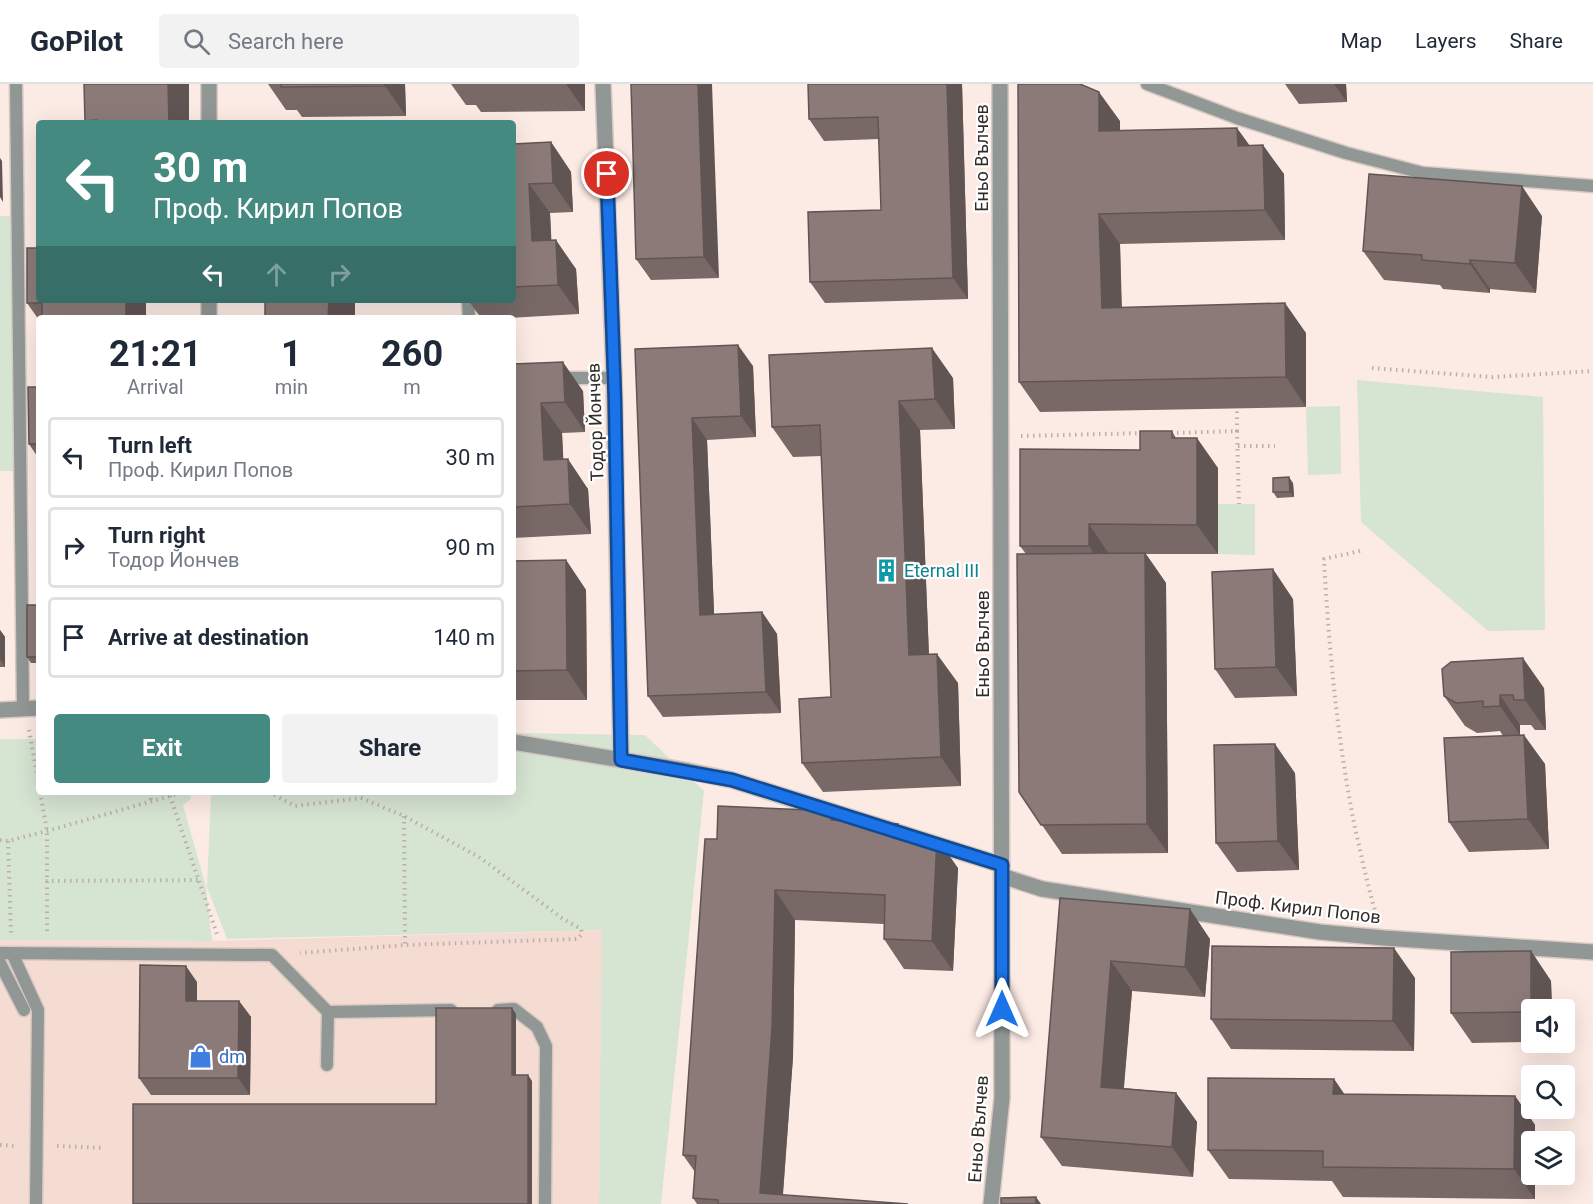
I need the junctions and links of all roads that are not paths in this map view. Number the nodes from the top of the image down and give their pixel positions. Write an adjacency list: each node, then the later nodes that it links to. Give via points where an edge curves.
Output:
1 (16, 84): 11 (lane)
2 (209, 84): 6 (street)
3 (603, 84): 9 (street, Тодор Йончев)
4 (1000, 84): 15 (street, Еньо Вълчев)
5 (1147, 84): 7 (lane, via 1237,118 1423,173)
6 (209, 120)
7 (1593, 186)
8 (547, 378): 9 (lane)
9 (614, 378): 14 (street, Тодор Йончев)
10 (36, 708): 11 (street)
11 (23, 709): 12 (street)
12 (0, 710)
13 (516, 742): 14 (street, Проф. Кирил Попов)
14 (621, 760): 15 (street, Проф. Кирил Попов, via 732,780)
15 (1002, 870): 16 (street, Проф. Кирил Попов, via 1042,889 1320,932); 26 (street, Еньо Вълчев, via 1002,1098)
16 (1593, 952)
17 (6, 953): 22 (lane, via 272,955); 24 (lane, via 38,1010)
18 (0, 963): 19 (lane)
19 (24, 1010)
20 (466, 1010): 22 (lane)
21 (490, 1010): 25 (lane, via 514,1010 537,1026 546,1046)
22 (328, 1012): 23 (lane)
23 (327, 1065)
24 (36, 1204)
25 (545, 1204)
26 (991, 1204)

